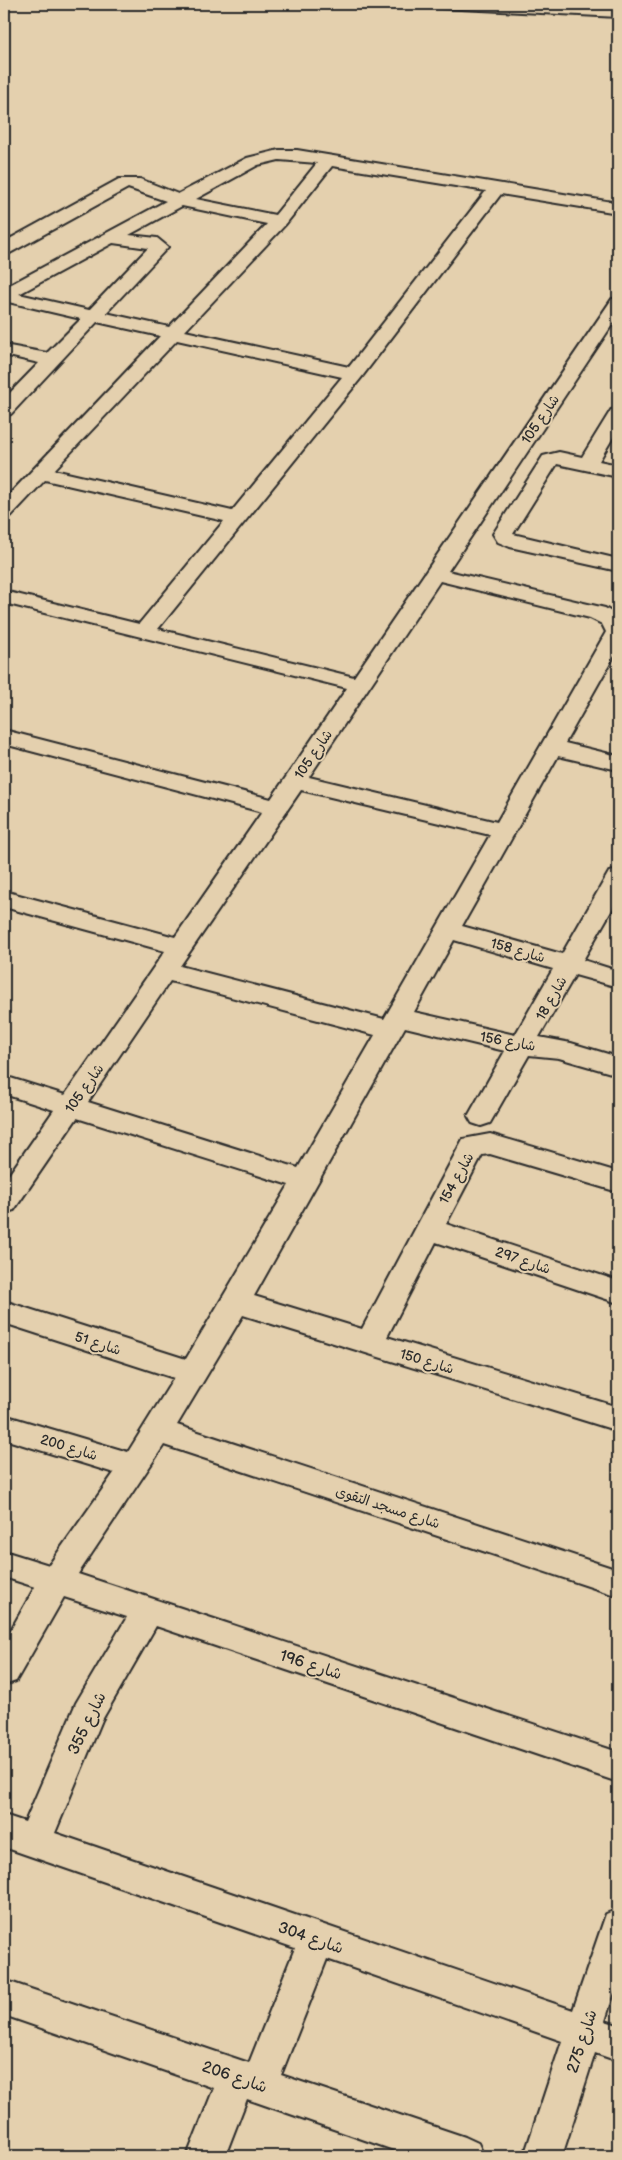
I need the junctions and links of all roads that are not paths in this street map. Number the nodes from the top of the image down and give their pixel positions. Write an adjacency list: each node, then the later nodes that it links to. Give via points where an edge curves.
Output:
1 (441, 4): 2 (street)
2 (618, 13)
3 (328, 161): 4 (street); 5 (street, via 288,154 267,157); 7 (street)
4 (497, 188): 6 (street); 16 (street)
5 (178, 200): 7 (street); 8 (street); 9 (street, via 126,183)
6 (618, 208)
7 (279, 221): 13 (street)
8 (111, 238): 10 (street); 12 (street, via 151,242 159,247)
9 (4, 249)
10 (4, 296): 12 (street)
11 (618, 303): 26 (street, شارع 105)
12 (94, 317): 13 (street); 15 (street)
13 (172, 334): 16 (street); 21 (street)
14 (4, 350): 15 (street)
15 (52, 360): 17 (street)
16 (354, 374): 24 (street)
17 (4, 410)
18 (618, 414): 19 (street)
19 (587, 464): 20 (street); 25 (street, via 559,458 550,460 504,534 505,538)
20 (618, 471)
21 (35, 479): 22 (street); 23 (street); 24 (street)
22 (4, 481)
23 (4, 512)
24 (237, 518): 28 (street)
25 (618, 565)
26 (436, 574): 29 (street, شارع 105); 31 (street, via 597,613 610,618 615,625 616,632)
27 (4, 597): 28 (street)
28 (144, 632): 29 (street)
29 (360, 685): 33 (street, شارع 105)
30 (4, 737): 34 (street)
31 (551, 747): 32 (street); 35 (street)
32 (618, 763)
33 (295, 781): 34 (street, شارع 105); 35 (street)
34 (276, 808): 40 (street, شارع 105)
35 (504, 831): 39 (street)
36 (618, 878): 38 (street, شارع 18)
37 (4, 899): 40 (street)
38 (612, 902): 41 (street, شارع 18)
39 (448, 930): 41 (street, شارع 158); 44 (street)
40 (181, 947): 42 (street, شارع 105)
41 (570, 965): 43 (street, شارع 158); 45 (street, شارع 18)
42 (165, 972): 44 (street, شارع 156); 48 (street, شارع 105)
43 (618, 979)
44 (394, 1023): 45 (street, شارع 156); 50 (street)
45 (522, 1046): 46 (street, شارع 156, via 554,1049); 49 (street, شارع 18)
46 (618, 1066)
47 (4, 1085): 48 (street)
48 (71, 1106): 50 (street); 52 (street, شارع 105)
49 (481, 1116)
50 (305, 1180): 55 (street)
51 (618, 1182): 53 (street, شارع 154, via 490,1144 479,1144 470,1150)
52 (4, 1203)
53 (428, 1228): 54 (street, شارع 297); 57 (street, شارع 154)
54 (618, 1292)
55 (236, 1302): 57 (street, شارع 150); 58 (street)
56 (4, 1312): 58 (street, شارع 51)
57 (369, 1343): 59 (street, شارع 150)
58 (193, 1373): 61 (street)
59 (618, 1419)
60 (4, 1427): 62 (street, شارع 200)
61 (158, 1430): 62 (street); 65 (street, شارع مسجد التقوى)
62 (134, 1468): 64 (street)
63 (4, 1564): 64 (street, شارع 196)
64 (56, 1581): 66 (street, شارع 196); 67 (street)
65 (618, 1584)
66 (148, 1610): 68 (street, شارع 196); 69 (street, شارع 355)
67 (4, 1672)
68 (618, 1767)
69 (19, 1836): 71 (street, شارع 304)
70 (618, 1926): 73 (street, شارع 275)
71 (317, 1939): 73 (street, شارع 304); 75 (street)
72 (4, 1998): 75 (street, شارع 206)
73 (584, 2031): 74 (street, شارع 304); 78 (street, شارع 275)
74 (618, 2043)
75 (248, 2080): 76 (street); 77 (street, شارع 206)
76 (206, 2156)
77 (465, 2156)
78 (543, 2156)

